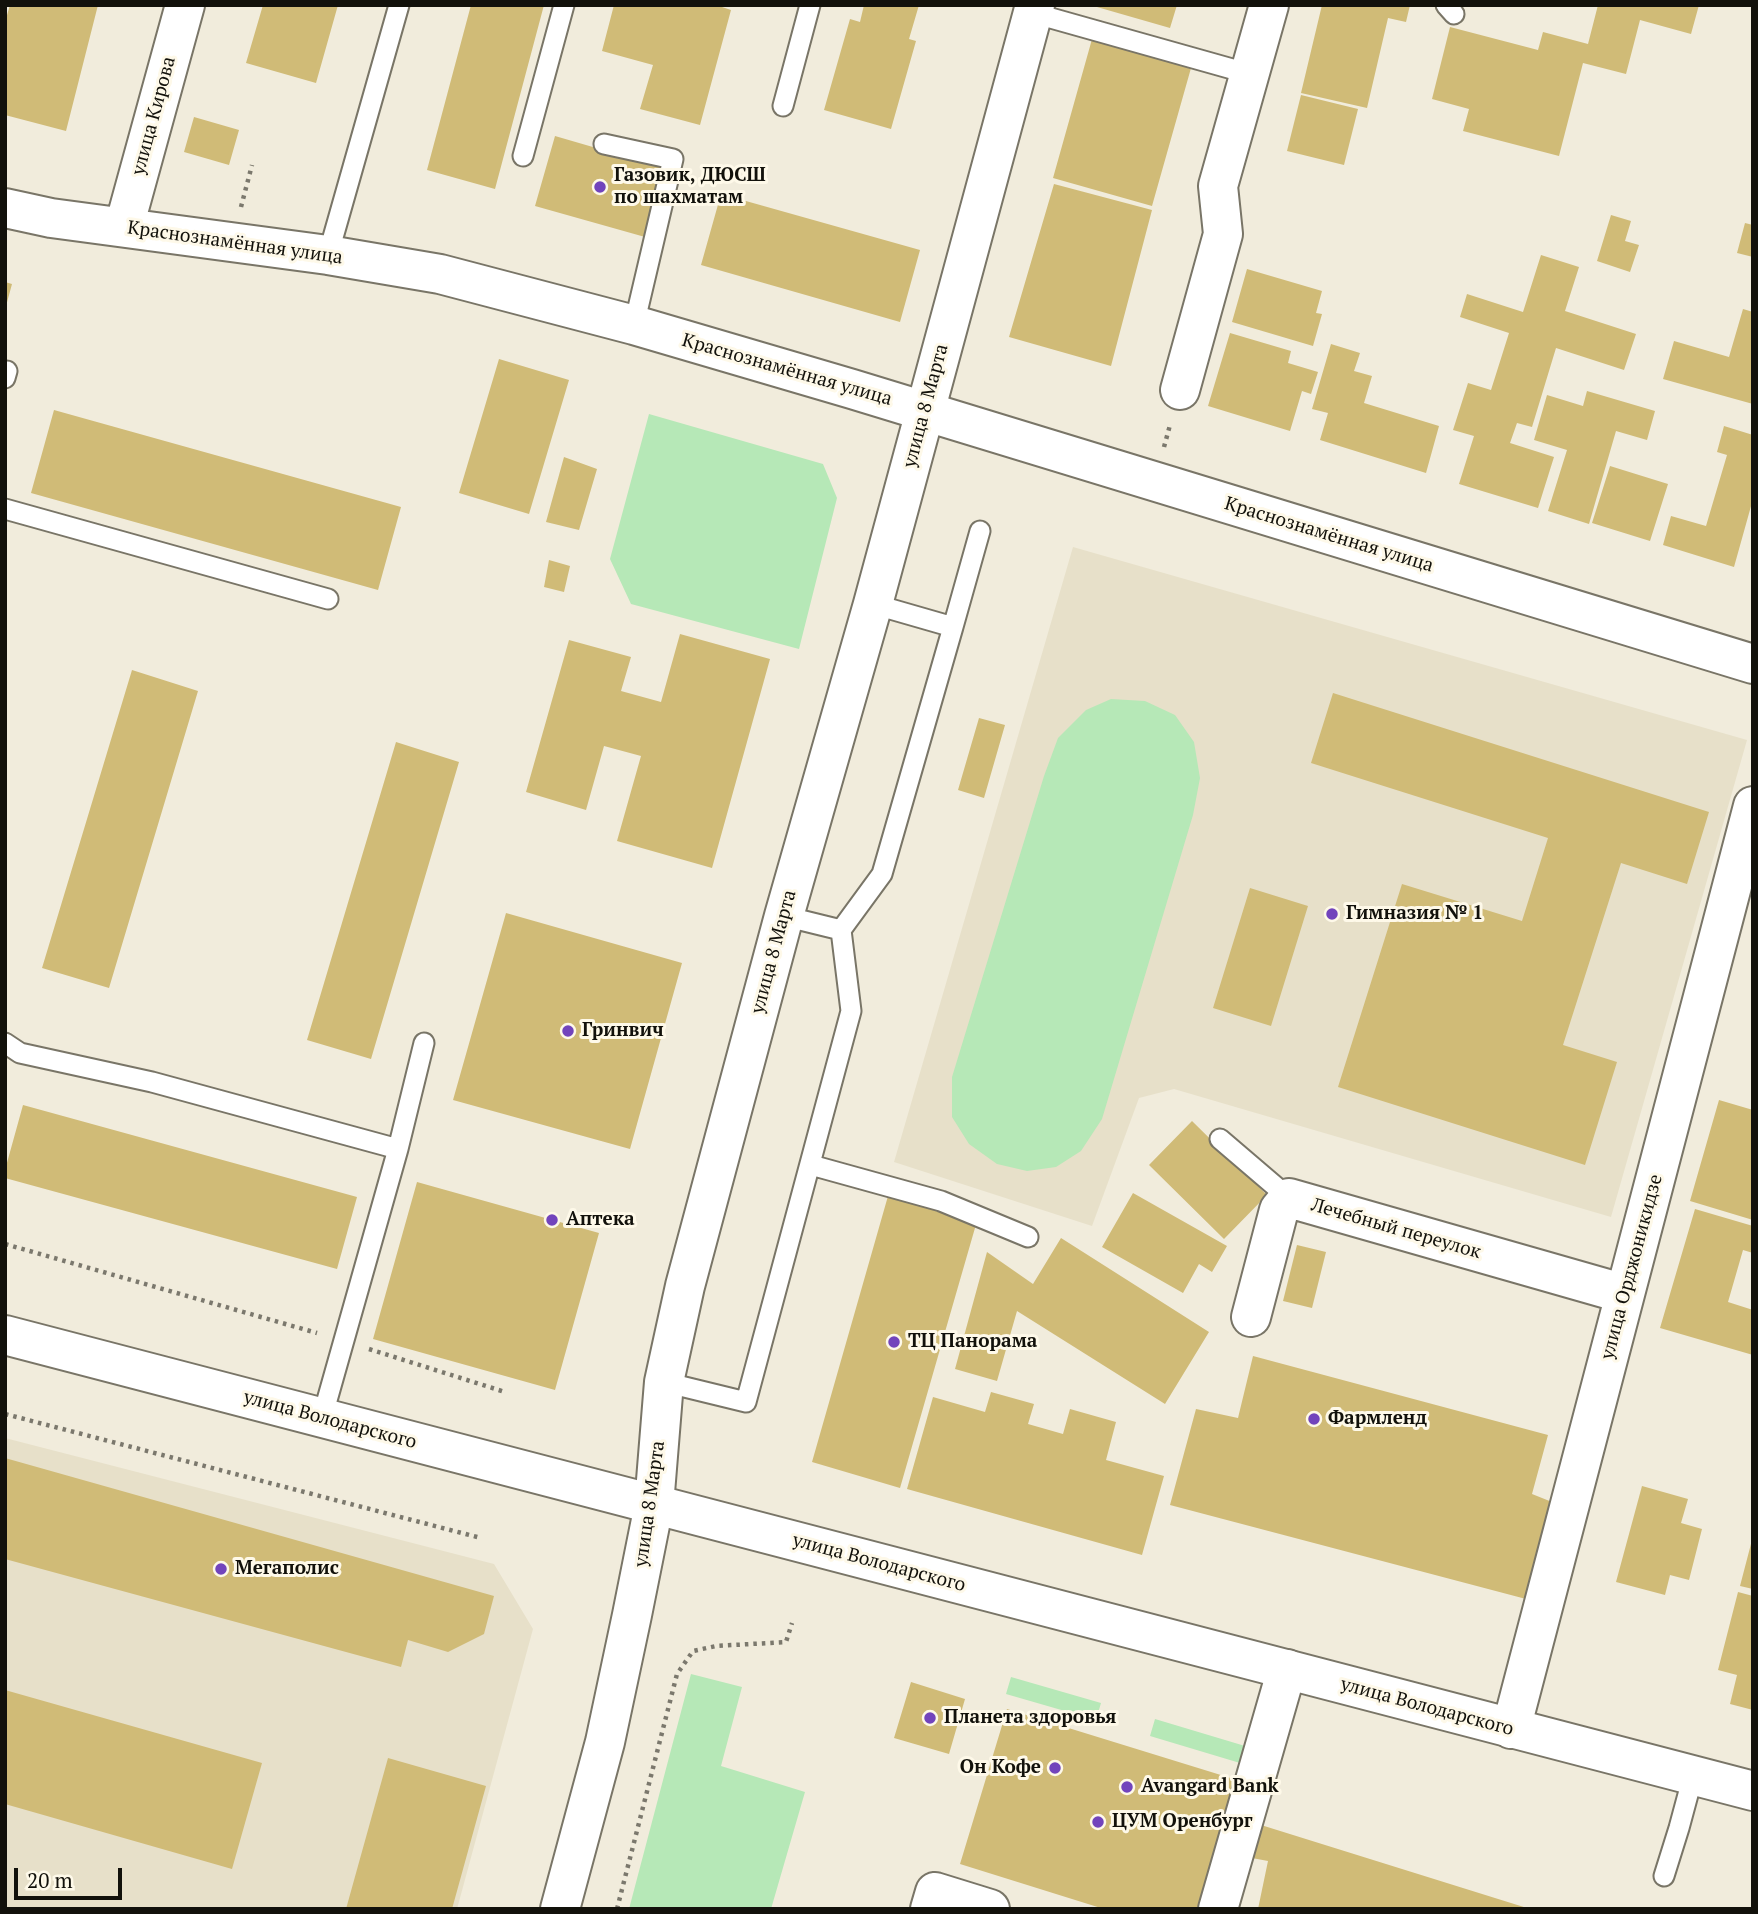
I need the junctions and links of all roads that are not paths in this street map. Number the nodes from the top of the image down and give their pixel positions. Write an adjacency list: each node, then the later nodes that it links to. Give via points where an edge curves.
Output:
1 (185, 5): 12 (main road, улица Кирова)
2 (399, 5): 13 (lane)
3 (564, 5): 10 (lane)
4 (810, 5): 8 (lane)
5 (1269, 5): 7 (main road)
6 (1034, 9): 7 (lane); 16 (main road, улица 8 Марта)
7 (1250, 74): 15 (main road, via 1218,186 1223,234)
8 (783, 106)
9 (604, 144): 14 (lane, via 673,159)
10 (523, 156)
11 (5, 208): 12 (main road, Краснознамённая улица)
12 (124, 227): 13 (main road, Краснознамённая улица)
13 (328, 255): 14 (main road, Краснознамённая улица, via 439,274)
14 (634, 325): 16 (main road, Краснознамённая улица)
15 (1180, 390)
16 (925, 410): 20 (main road, улица 8 Марта); 22 (main road, Краснознамённая улица)
17 (5, 509): 19 (lane)
18 (980, 531): 21 (lane)
19 (328, 599)
20 (873, 604): 21 (lane); 24 (main road, улица 8 Марта)
21 (953, 627): 25 (lane, via 882,874)
22 (1753, 664)
23 (1753, 806): 33 (main road, улица Орджоникидзе)
24 (784, 916): 25 (lane); 36 (main road, улица 8 Марта, via 685,1286)
25 (841, 930): 30 (lane, via 851,1011)
26 (5, 1043): 29 (lane, via 20,1053 152,1082)
27 (424, 1043): 29 (lane)
28 (1220, 1139): 31 (lane)
29 (398, 1149): 37 (lane)
30 (811, 1165): 32 (lane, via 942,1201); 36 (lane, via 746,1402)
31 (1289, 1198): 33 (main road, Лечебный переулок); 34 (main road, Лечебный переулок, via 1279,1210)
32 (1028, 1237)
33 (1625, 1294): 40 (main road, улица Орджоникидзе)
34 (1251, 1317)
35 (5, 1335): 37 (main road, улица Володарского)
36 (664, 1382): 38 (main road, улица 8 Марта)
37 (322, 1418): 38 (main road, улица Володарского)
38 (654, 1505): 39 (main road, улица Володарского); 45 (main road, улица 8 Марта, via 605,1742)
39 (1287, 1669): 40 (main road, улица Володарского); 47 (main road)
40 (1511, 1729): 41 (main road, улица Володарского)
41 (1693, 1776): 42 (main road, улица Володарского); 43 (lane)
42 (1753, 1791)
43 (1664, 1875)
44 (932, 1900): 46 (main road)
45 (560, 1909)
46 (990, 1909)
47 (1218, 1909)

